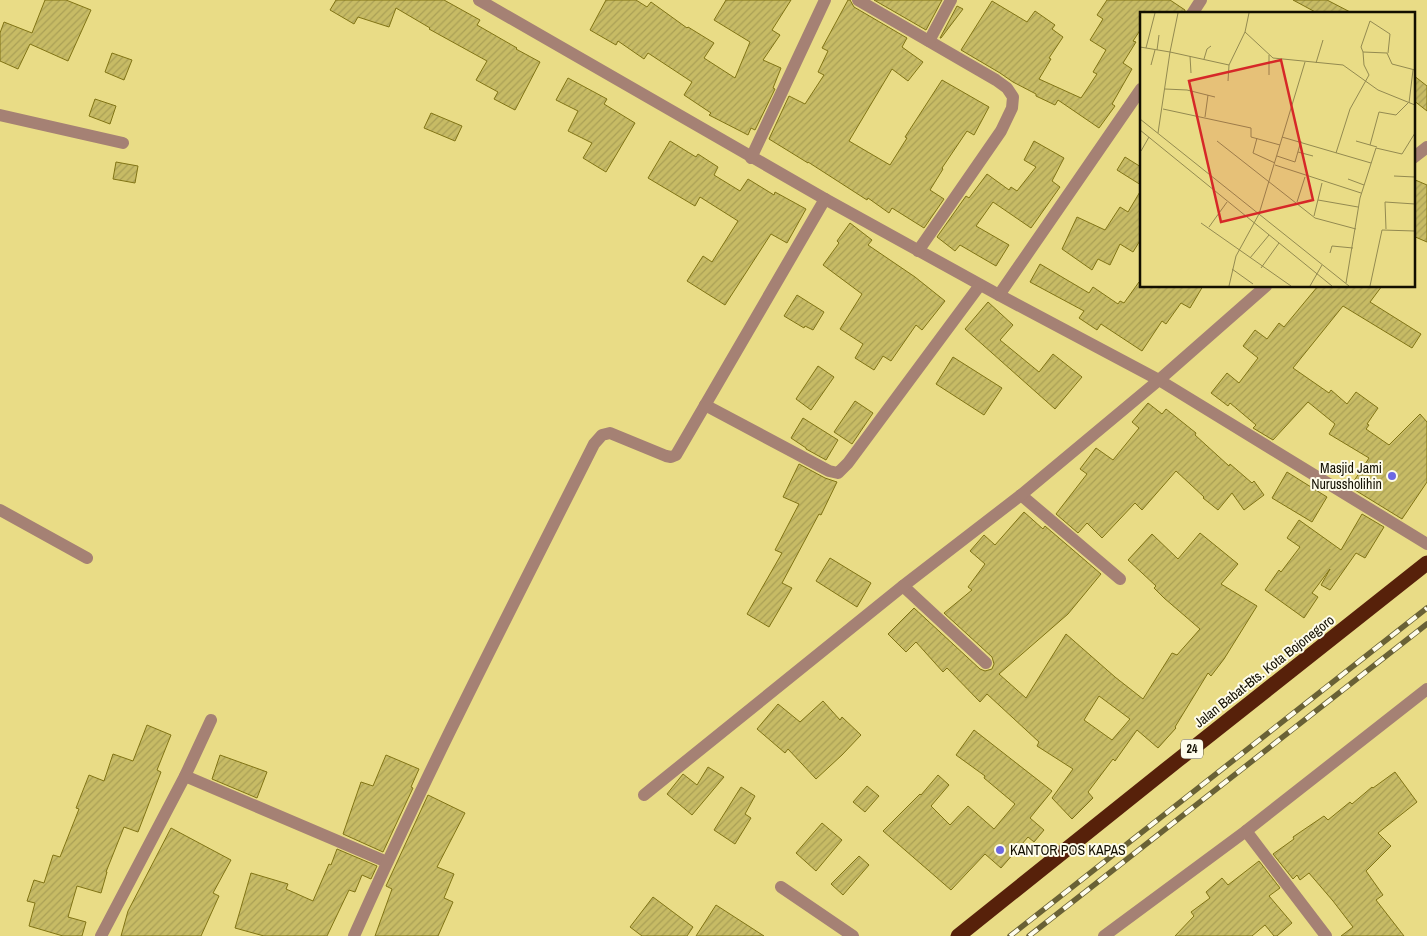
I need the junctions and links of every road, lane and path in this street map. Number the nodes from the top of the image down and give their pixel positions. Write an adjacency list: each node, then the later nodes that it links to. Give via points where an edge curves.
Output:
1 (479, 0): 13 (street)
2 (825, 0): 13 (street)
3 (858, 0): 7 (street)
4 (951, 0): 7 (street)
5 (1201, 0): 6 (street)
6 (1193, 12)
7 (929, 41): 15 (street, via 996,80 1007,88 1014,100 1001,131)
8 (1140, 90): 18 (street)
9 (0, 115): 10 (street)
10 (122, 144)
11 (1427, 147): 12 (street)
12 (1414, 157)
13 (751, 158): 14 (street)
14 (825, 200): 15 (street); 20 (street)
15 (918, 250): 16 (street)
16 (980, 285): 18 (street); 20 (street, via 838,473)
17 (1264, 288): 19 (street)
18 (999, 295): 19 (street)
19 (1159, 380): 21 (street); 23 (street)
20 (705, 405): 34 (street, via 673,456 662,455 608,433 594,444)
21 (1021, 496): 26 (street); 27 (street)
22 (0, 510): 24 (street)
23 (1427, 544)
24 (87, 558)
25 (1427, 563): 39 (highway, Jalan Babat-Bts. Kota Bojonegoro / 24)
26 (1120, 579)
27 (903, 586): 28 (street); 32 (street)
28 (986, 663)
29 (1427, 689): 33 (street)
30 (211, 720): 31 (street)
31 (185, 776): 34 (street); 36 (street)
32 (644, 795)
33 (1246, 831): 40 (street); 41 (street)
34 (387, 862): 37 (street)
35 (782, 887): 38 (street)
36 (102, 936)
37 (354, 936)
38 (853, 936)
39 (958, 936)
40 (1104, 936)
41 (1326, 936)

